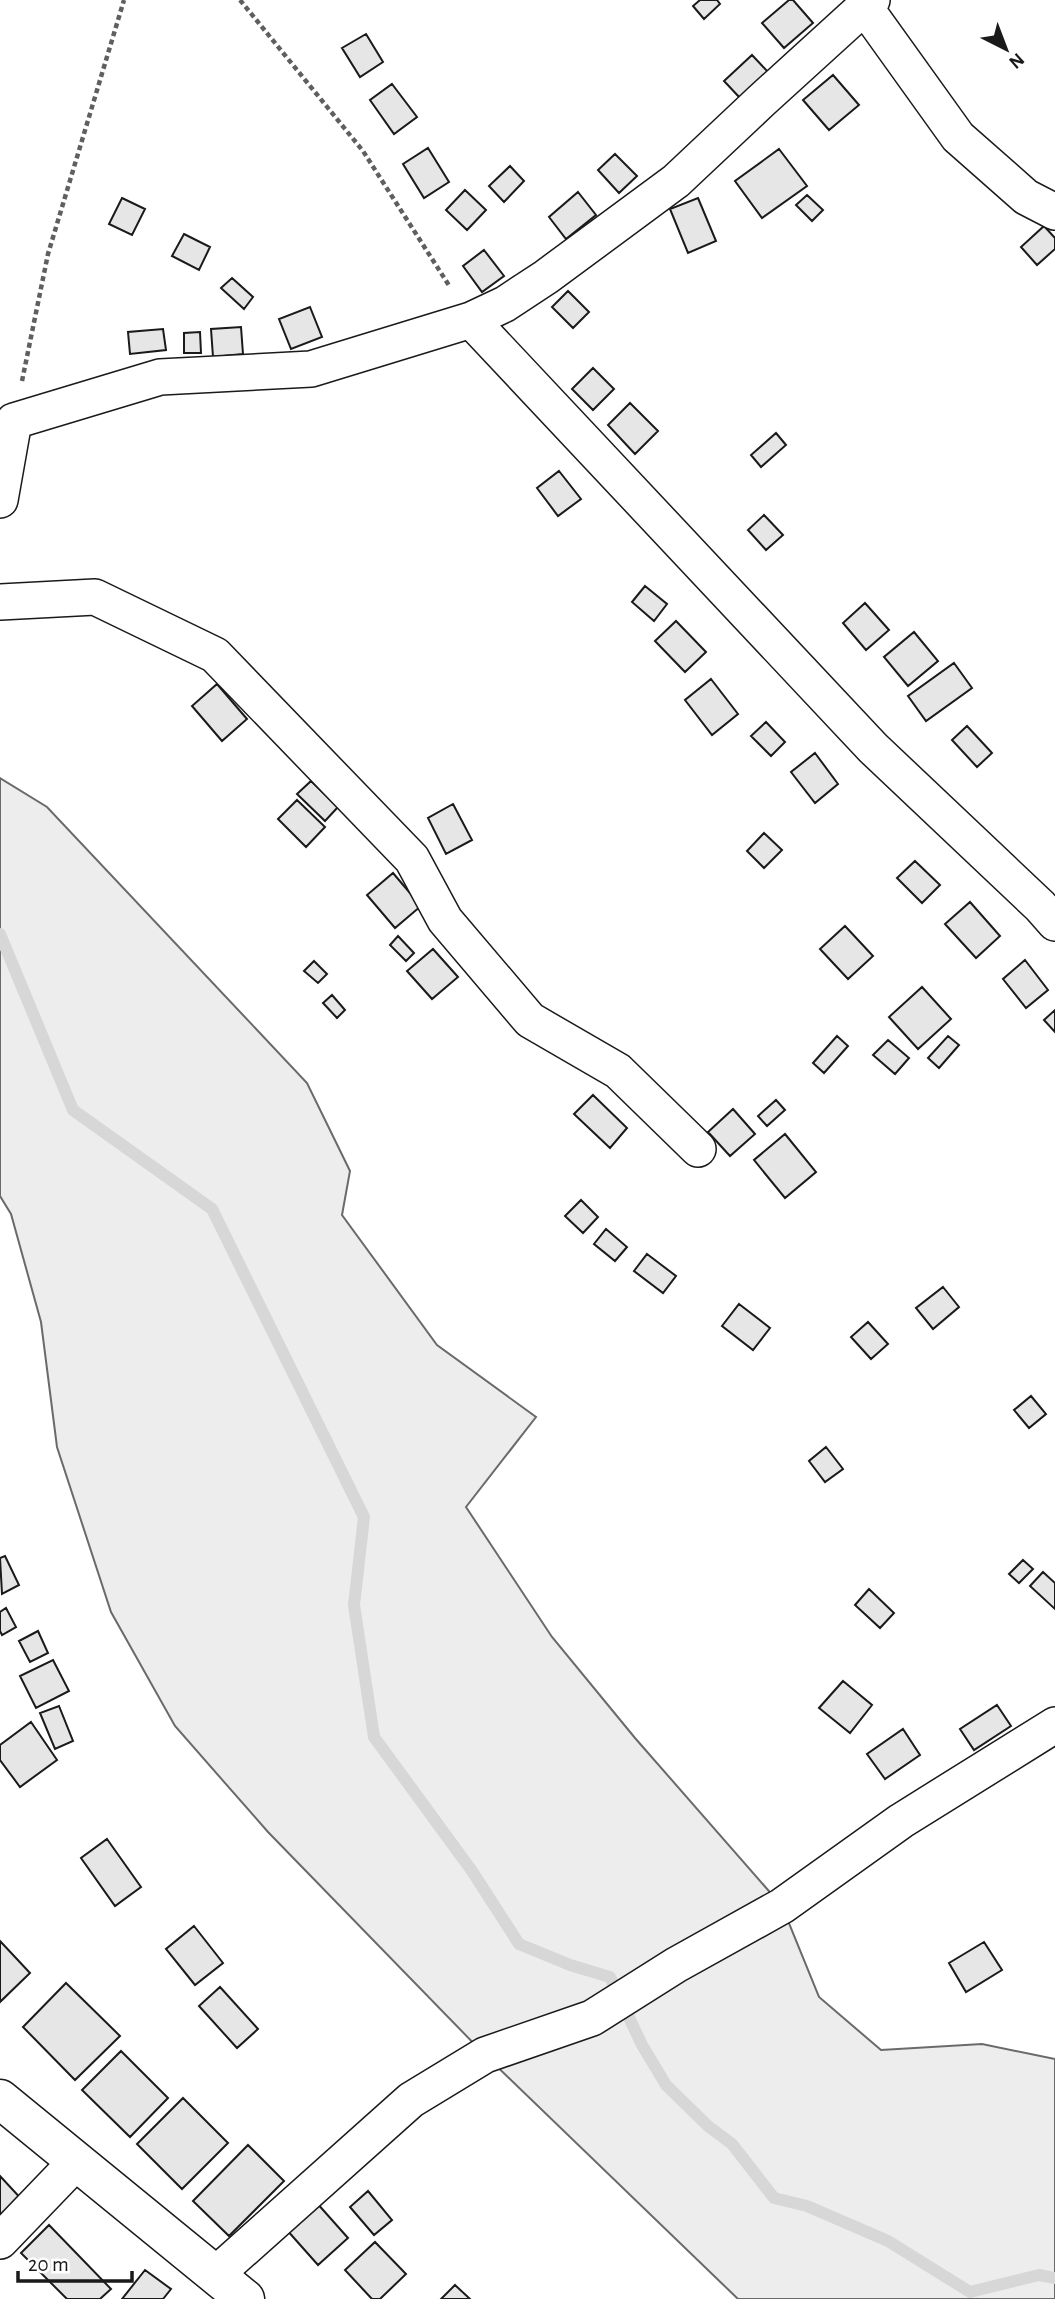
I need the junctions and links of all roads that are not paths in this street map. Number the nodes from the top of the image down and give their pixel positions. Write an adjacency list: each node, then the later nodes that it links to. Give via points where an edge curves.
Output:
1 (868, 3): 2 (street, via 958,137 1026,197); 3 (street, via 676,181 547,277)
2 (1055, 212)
3 (471, 320): 4 (street, via 310,369 160,377 14,421); 6 (street, via 873,748)
4 (0, 499)
5 (0, 602): 7 (street, via 95,597 215,655 412,859 444,920 530,1020 618,1071)
6 (1055, 923)
7 (698, 1149)
8 (1055, 1725): 12 (street, via 901,1821 782,1906 592,2018 485,2055 411,2100)
9 (0, 2099): 10 (street)
10 (76, 2162): 11 (street); 12 (street)
11 (0, 2241)
12 (215, 2275): 13 (street)
13 (245, 2299)

